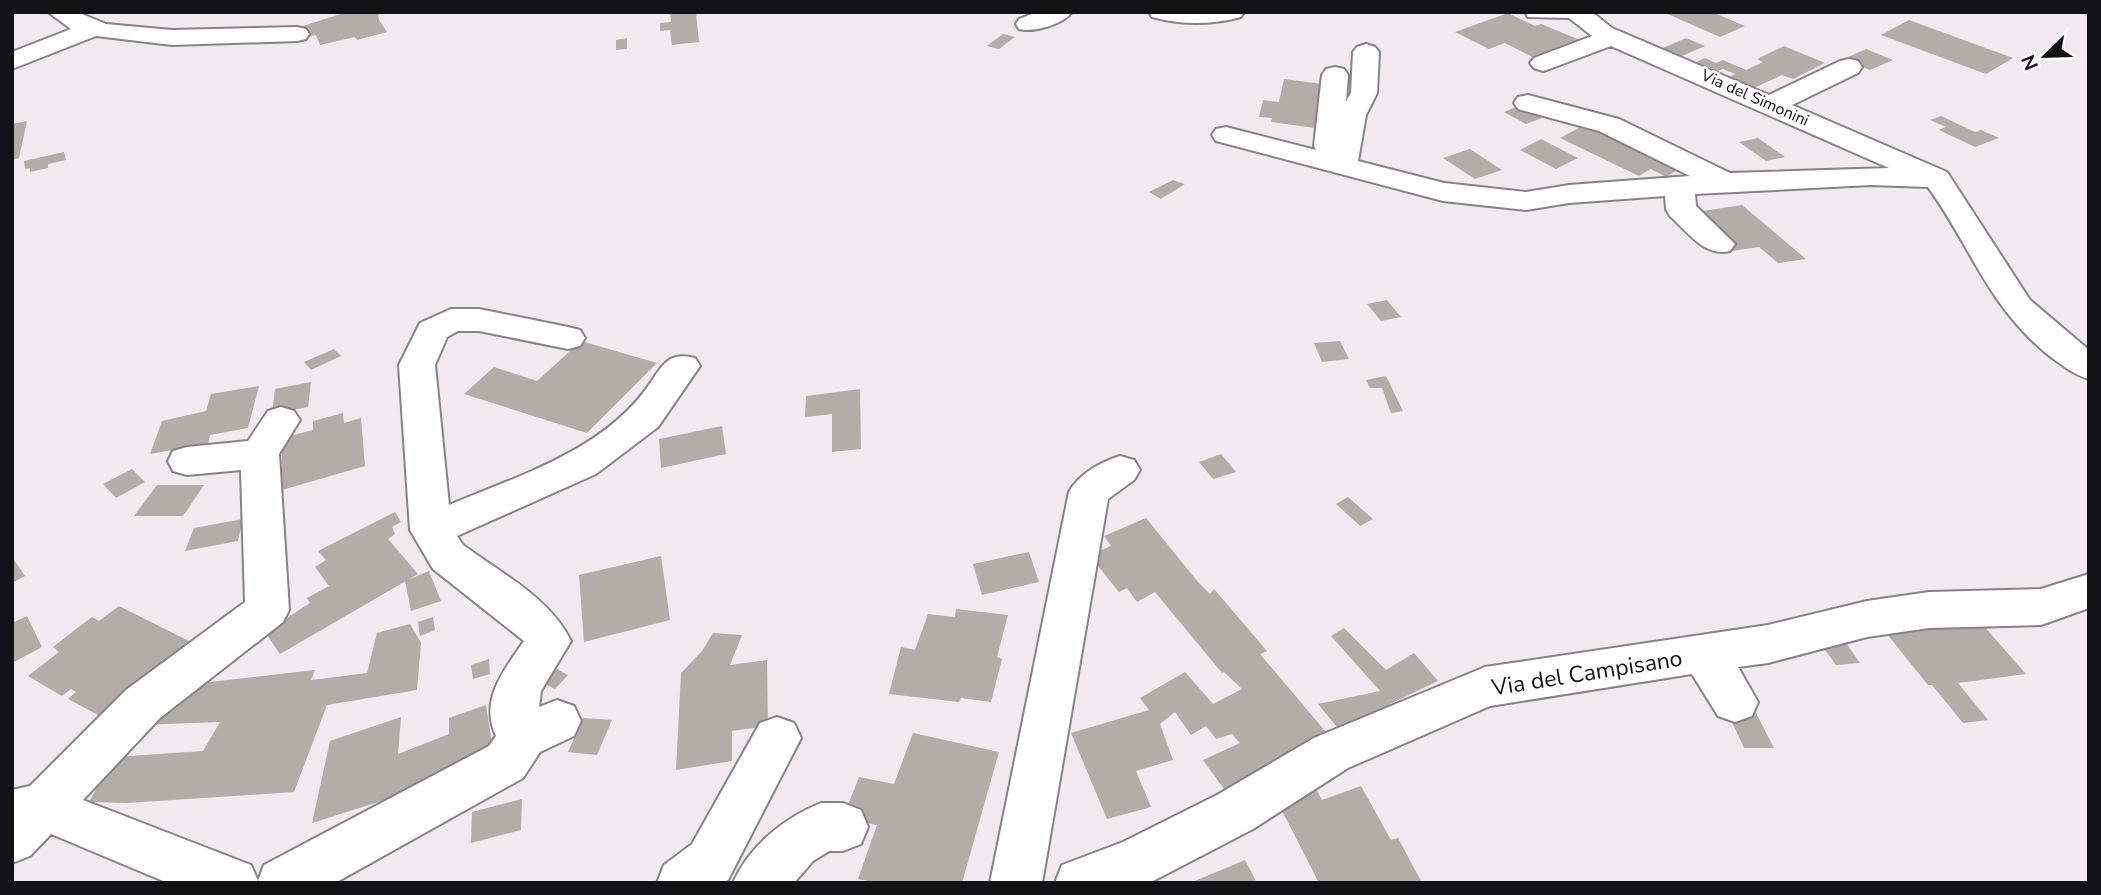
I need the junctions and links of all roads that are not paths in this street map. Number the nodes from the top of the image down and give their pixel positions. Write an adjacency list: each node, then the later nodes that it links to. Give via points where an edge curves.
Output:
1 (60, 12): 10 (street, via 69,22)
2 (1060, 12): 8 (street)
3 (1161, 12): 4 (street, via 1185,17)
4 (1232, 12)
5 (1536, 12): 6 (street)
6 (1563, 12)
7 (1577, 12): 12 (street, Via del Simonini)
8 (1028, 24)
9 (302, 25): 10 (street, via 252,38 218,40)
10 (95, 28): 15 (street)
11 (1667, 34): 13 (street)
12 (1612, 37): 13 (street, Via del Simonini); 16 (street)
13 (1639, 47): 20 (street, Via del Simonini)
14 (1366, 52): 24 (street, via 1364,93)
15 (12, 61)
16 (1543, 63)
17 (1849, 67): 20 (street)
18 (1335, 75): 24 (street)
19 (1528, 103): 21 (street)
20 (1770, 105): 25 (street, Via del Simonini)
21 (1574, 116): 22 (street); 26 (street, via 1609,125)
22 (1548, 130)
23 (1226, 135): 24 (street)
24 (1334, 164): 27 (street, via 1443,192 1526,201)
25 (1937, 178): 26 (street, via 1871,176); 31 (street, via 2019,309)
26 (1726, 183): 27 (street)
27 (1680, 185): 28 (street, via 1681,209)
28 (1719, 244)
29 (568, 338): 34 (street, via 479,320 452,320 432,331 417,365)
30 (682, 366): 34 (street, via 645,418 582,464)
31 (2089, 367)
32 (187, 461): 39 (street, via 271,437 267,610 143,704)
33 (1120, 470): 45 (street, via 1089,492)
34 (430, 530): 42 (street, via 448,557 537,624 549,641 518,687 513,721 540,729 506,762)
35 (2089, 591): 36 (street, Via del Campisano, via 2041,607 1929,610)
36 (1704, 654): 37 (street); 46 (street, Via del Campisano, via 1485,687 1331,753 1235,812 1137,862)
37 (1735, 702)
38 (777, 738): 43 (street, via 710,862)
39 (23, 819): 41 (street)
40 (843, 827): 44 (street, via 821,827 795,844)
41 (204, 878)
42 (283, 883)
43 (683, 883)
44 (759, 883)
45 (1016, 883)
46 (1081, 883)

